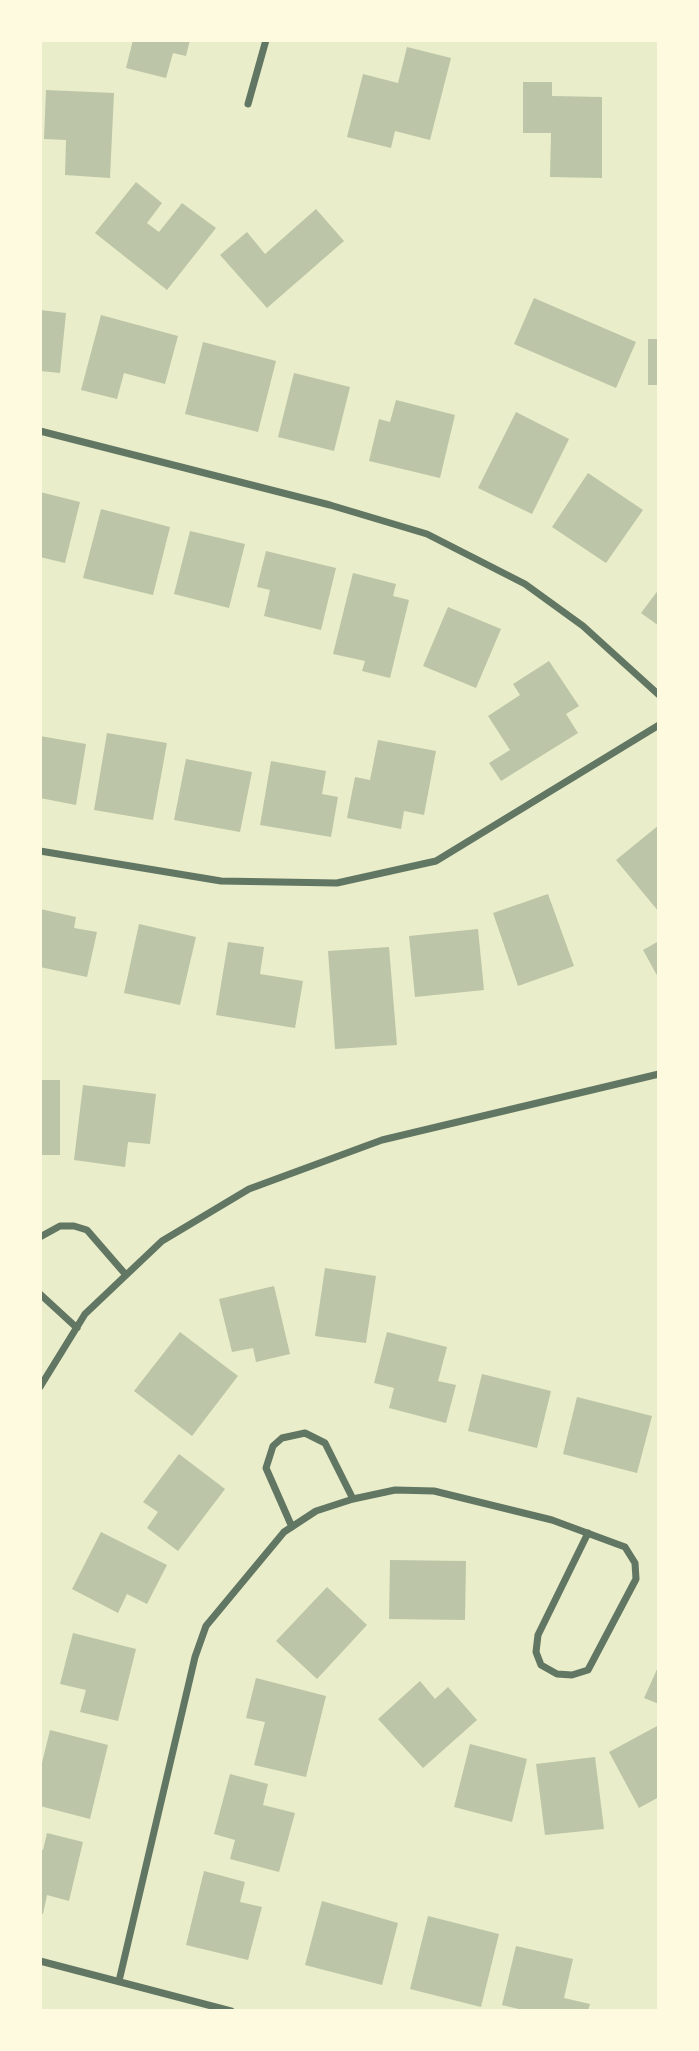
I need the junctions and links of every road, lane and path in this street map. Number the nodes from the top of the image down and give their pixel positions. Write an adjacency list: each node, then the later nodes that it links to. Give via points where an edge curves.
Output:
1 (266, 40): 2 (street)
2 (248, 104)
3 (40, 432): 4 (street, via 427,534 525,584 583,626)
4 (659, 695)
5 (659, 725): 6 (street, via 436,861 337,883 221,881)
6 (40, 851)
7 (659, 1074): 9 (street, via 382,1140 249,1189 162,1241)
8 (40, 1237): 9 (street, via 60,1226 87,1230)
9 (126, 1275): 11 (street)
10 (40, 1294): 11 (street)
11 (76, 1328): 12 (street)
12 (40, 1387)
13 (353, 1499): 14 (street, via 316,1511); 14 (street, via 325,1443 304,1433 282,1438 266,1468); 15 (street, via 395,1490 435,1491 492,1503)
14 (292, 1527): 17 (street, via 225,1601 202,1636)
15 (588, 1533): 15 (street, via 625,1547 635,1563 636,1579 588,1670 557,1674 541,1665 536,1653 538,1635)
16 (40, 1961): 17 (street)
17 (119, 1980): 18 (street)
18 (231, 2011)

